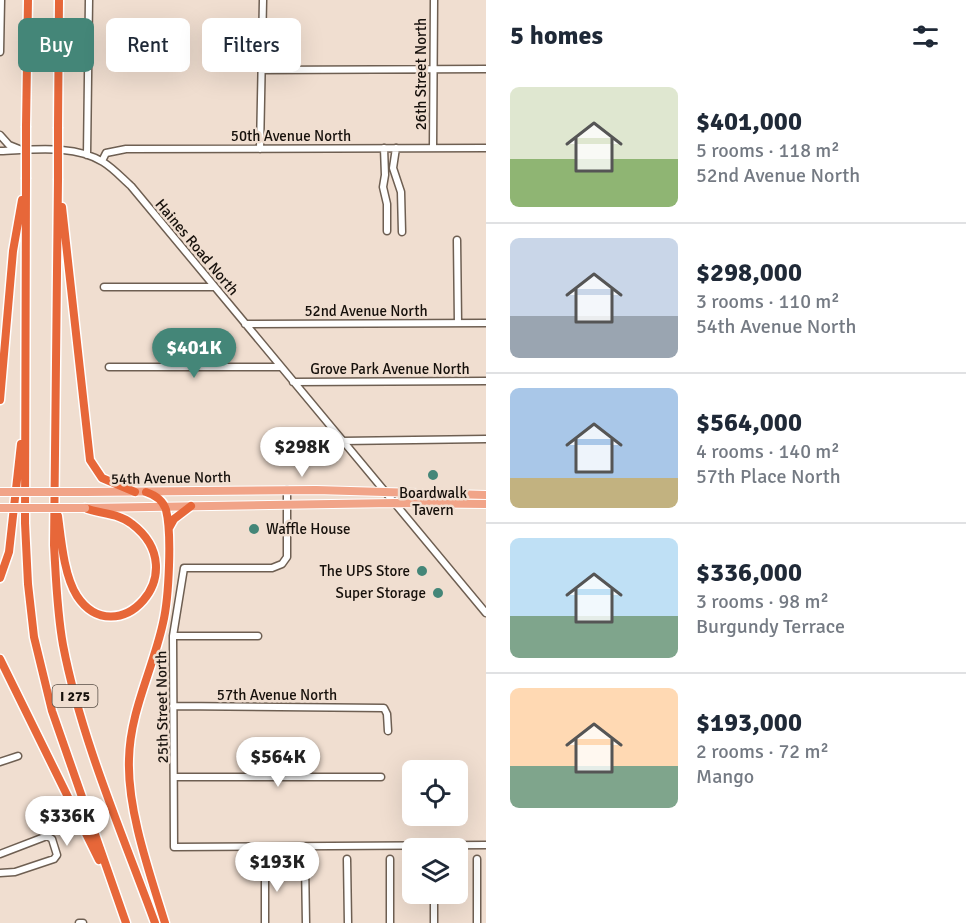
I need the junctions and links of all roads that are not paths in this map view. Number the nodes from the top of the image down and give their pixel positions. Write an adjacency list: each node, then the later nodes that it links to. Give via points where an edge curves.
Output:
1 (1, 0): 8 (street)
2 (27, 0): 23 (highway, I 275, bridge)
3 (59, 0): 24 (highway, I 275, bridge)
4 (88, 0): 21 (street)
5 (263, 0): 7 (street)
6 (434, 0): 9 (street, 26th Street North)
7 (263, 18)
8 (0, 52)
9 (433, 69): 10 (street); 11 (street); 16 (street, 26th Street North)
10 (486, 69)
11 (301, 70)
12 (263, 72): 18 (street)
13 (0, 135): 19 (street, via 9,145)
14 (384, 148): 15 (street, 50th Avenue North); 18 (street, 50th Avenue North); 25 (street)
15 (396, 148): 16 (street, 50th Avenue North); 26 (street, via 393,168 401,192)
16 (433, 148): 17 (street, 50th Avenue North)
17 (486, 148)
18 (260, 149): 22 (street, 50th Avenue North, via 126,149 106,153)
19 (25, 150): 20 (street); 21 (street)
20 (0, 151)
21 (87, 155): 22 (street, Haines Road North)
22 (102, 161): 29 (street, Haines Road North, via 131,186)
23 (26, 179): 37 (highway, I 275); 38 (highway, via 13,251)
24 (58, 180): 41 (highway, I 275); 44 (highway, via 90,460 102,478)
25 (387, 231)
26 (402, 232)
27 (457, 240): 30 (street)
28 (104, 287): 29 (street)
29 (214, 287): 32 (street, Haines Road North)
30 (458, 323): 31 (street, 52nd Avenue North); 32 (street, 52nd Avenue North)
31 (486, 323)
32 (245, 324): 34 (street, Haines Road North)
33 (110, 367): 34 (street)
34 (279, 367): 35 (street, Haines Road North)
35 (293, 381): 36 (street, Grove Park Avenue North); 40 (street, Haines Road North)
36 (486, 381)
37 (26, 389): 56 (highway, via 9,552); 75 (highway, I 275, via 26,552 34,637 52,711)
38 (0, 400)
39 (486, 439): 40 (street)
40 (342, 441): 46 (street, Haines Road North)
41 (55, 457): 54 (highway, via 59,521 72,586 82,603 95,612 130,612 139,607 152,589 156,566 153,552 130,522); 78 (highway, I 275, via 54,545 63,645 82,721)
42 (287, 490): 45 (main road, 54th Avenue North); 46 (main road, 54th Avenue North); 50 (street)
43 (0, 492): 44 (main road, 54th Avenue North, bridge)
44 (135, 492): 45 (main road, 54th Avenue North)
45 (147, 492): 51 (highway)
46 (385, 492): 47 (main road, 54th Avenue North); 48 (street, Haines Road North)
47 (486, 495)
48 (394, 503): 49 (main road, 54th Avenue North); 50 (main road, 54th Avenue North); 57 (street, Haines Road North)
49 (486, 504)
50 (287, 505): 52 (main road, 54th Avenue North); 58 (street, 25th Street North, via 287,558 282,564 272,568 184,568)
51 (164, 506): 52 (main road, 54th Avenue North); 54 (main road, 54th Avenue North); 55 (highway)
52 (191, 506): 55 (highway)
53 (0, 508): 54 (main road, 54th Avenue North, bridge)
54 (85, 508)
55 (169, 528): 79 (highway, via 166,606 132,725 129,761 138,827)
56 (0, 578)
57 (486, 613)
58 (173, 636): 59 (street); 61 (street, 25th Street North)
59 (258, 636)
60 (0, 659): 75 (highway)
61 (173, 706): 62 (street, 57th Avenue North, via 381,708 386,710); 65 (street, 25th Street North)
62 (388, 731)
63 (18, 756): 64 (street)
64 (0, 762)
65 (175, 777): 66 (street); 67 (street, 25th Street North, via 174,847)
66 (381, 777)
67 (486, 845)
68 (0, 854): 74 (street, via 47,836 52,839 57,855 15,872)
69 (347, 859): 82 (street)
70 (390, 859): 83 (street)
71 (477, 859): 85 (street)
72 (306, 862): 81 (street)
73 (265, 863): 80 (street)
74 (0, 873)
75 (119, 903): 77 (highway, I 275)
76 (434, 904): 84 (street)
77 (126, 923)
78 (155, 923)
79 (165, 923)
80 (265, 923)
81 (306, 923)
82 (348, 923)
83 (390, 923)
84 (434, 923)
85 (477, 923)

